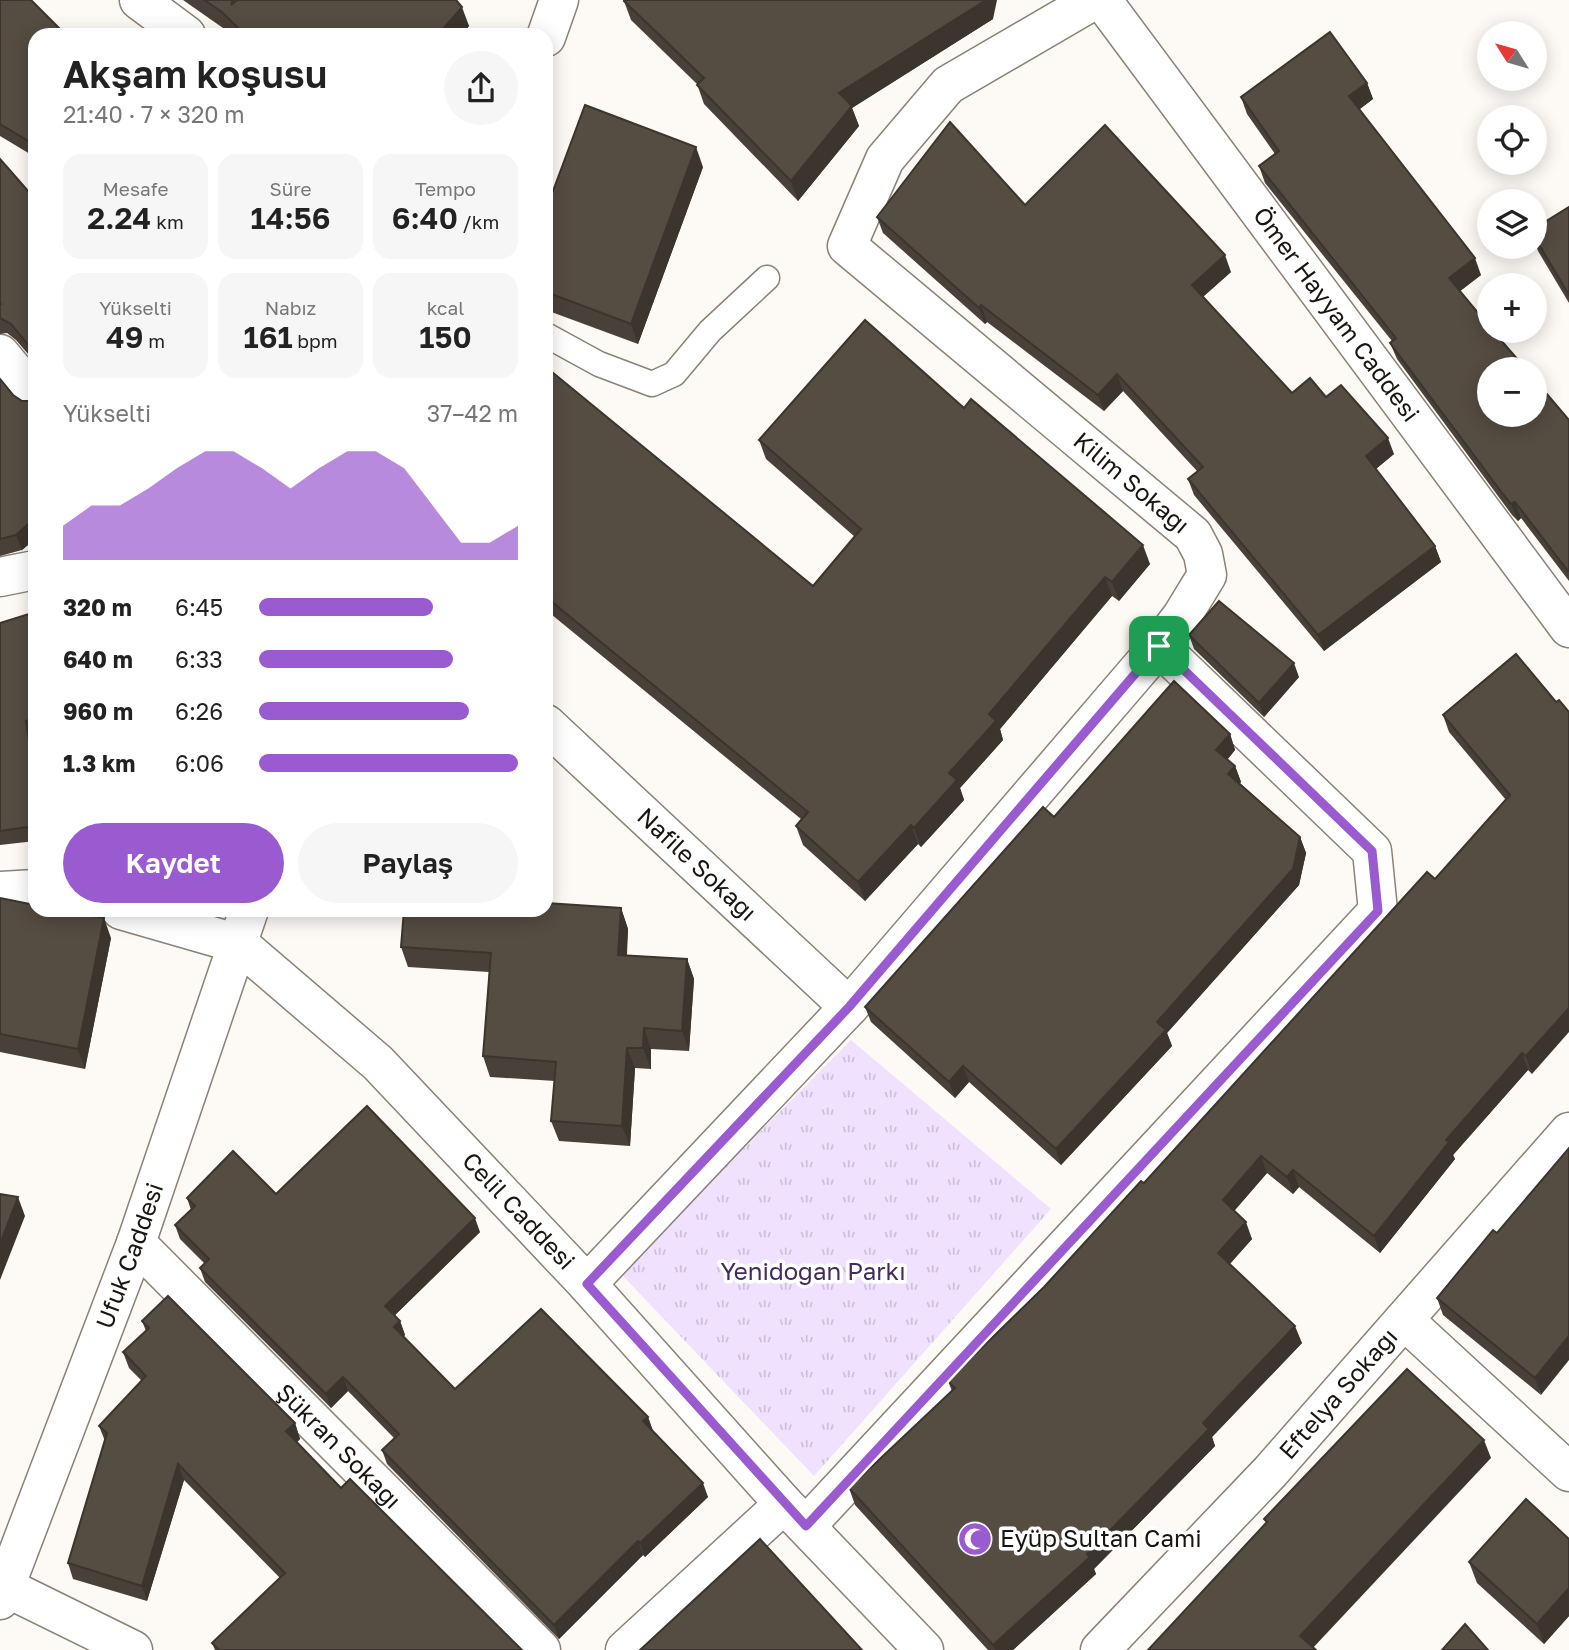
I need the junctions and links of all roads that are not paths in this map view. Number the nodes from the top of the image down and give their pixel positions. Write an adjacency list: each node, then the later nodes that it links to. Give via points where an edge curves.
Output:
1 (139, 0): 5 (street)
2 (559, 0): 6 (street)
3 (1094, 0): 14 (street, Kilim Sokağı, via 948,85 885,159 847,246 1193,535 1207,575)
4 (1102, 0): 13 (street, Ömer Hayyam Caddesi)
5 (177, 28)
6 (549, 28)
7 (767, 278): 8 (lane, via 709,331 674,373 652,384 599,364)
8 (553, 339)
9 (0, 354): 10 (street)
10 (28, 388)
11 (28, 571): 12 (street)
12 (0, 577)
13 (1569, 628)
14 (1159, 646): 20 (street, Kilim Sokağı); 26 (street, via 1372,851 1378,911)
15 (553, 731): 20 (street, Nafile Sokağı)
16 (28, 889): 17 (street)
17 (0, 891)
18 (172, 917): 19 (street)
19 (244, 927): 22 (street, Ufuk Caddesi); 23 (street, Celil Caddesi)
20 (849, 1007): 23 (street, Kilim Sokağı)
21 (1569, 1132): 24 (street, Eftelya Sokağı)
22 (136, 1243): 27 (street, Ufuk Caddesi); 30 (street, Şükran Sokağı)
23 (587, 1284): 26 (street, Celil Caddesi)
24 (1404, 1320): 25 (street); 33 (street, Eftelya Sokağı, via 1270,1472)
25 (1569, 1472)
26 (795, 1515): 31 (street); 32 (street, Celil Caddesi)
27 (11, 1536): 28 (street, Ufuk Caddesi)
28 (3, 1594): 29 (street)
29 (133, 1650)
30 (541, 1650)
31 (625, 1650)
32 (924, 1650)
33 (1100, 1650)

